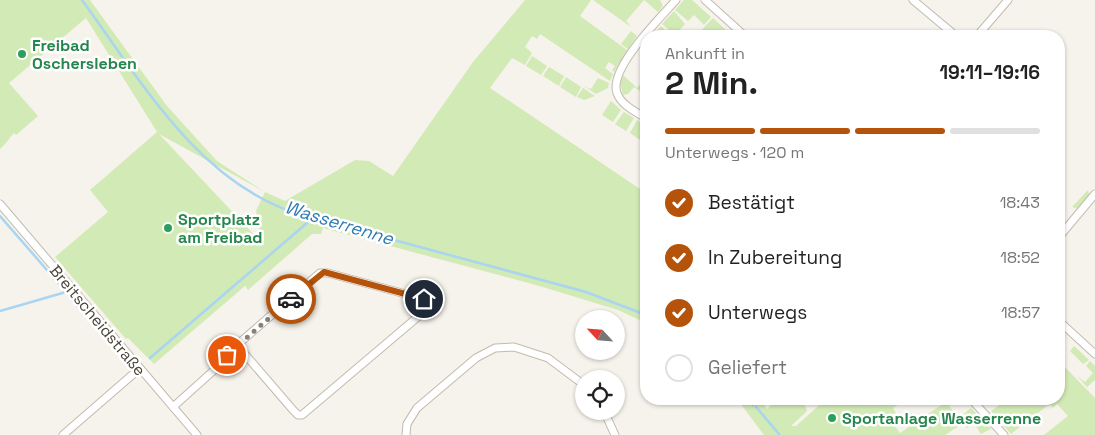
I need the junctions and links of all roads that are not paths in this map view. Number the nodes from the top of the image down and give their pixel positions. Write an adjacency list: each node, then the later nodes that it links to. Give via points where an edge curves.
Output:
1 (676, 0): 5 (street)
2 (705, 0): 6 (street)
3 (913, 0): 7 (street)
4 (1008, 0): 8 (street)
5 (649, 30)
6 (738, 30)
7 (949, 30)
8 (982, 30)
9 (640, 41): 10 (street, via 616,84 622,102)
10 (640, 114)
11 (1094, 198): 13 (street)
12 (0, 204): 17 (street, Breitscheidstraße)
13 (1065, 230)
14 (1065, 326): 16 (street)
15 (237, 345): 15 (street, via 324,272 424,299 420,315 302,415 298,415); 20 (street)
16 (1095, 354)
17 (139, 369): 20 (street, Breitscheidstraße); 22 (street)
18 (575, 378): 24 (street, via 548,358 514,347 495,348 476,358 417,408 407,424)
19 (976, 405): 26 (street)
20 (173, 407): 23 (street, Breitscheidstraße)
21 (608, 420): 25 (street)
22 (62, 435)
23 (197, 435)
24 (406, 435)
25 (615, 435)
26 (1004, 435)

